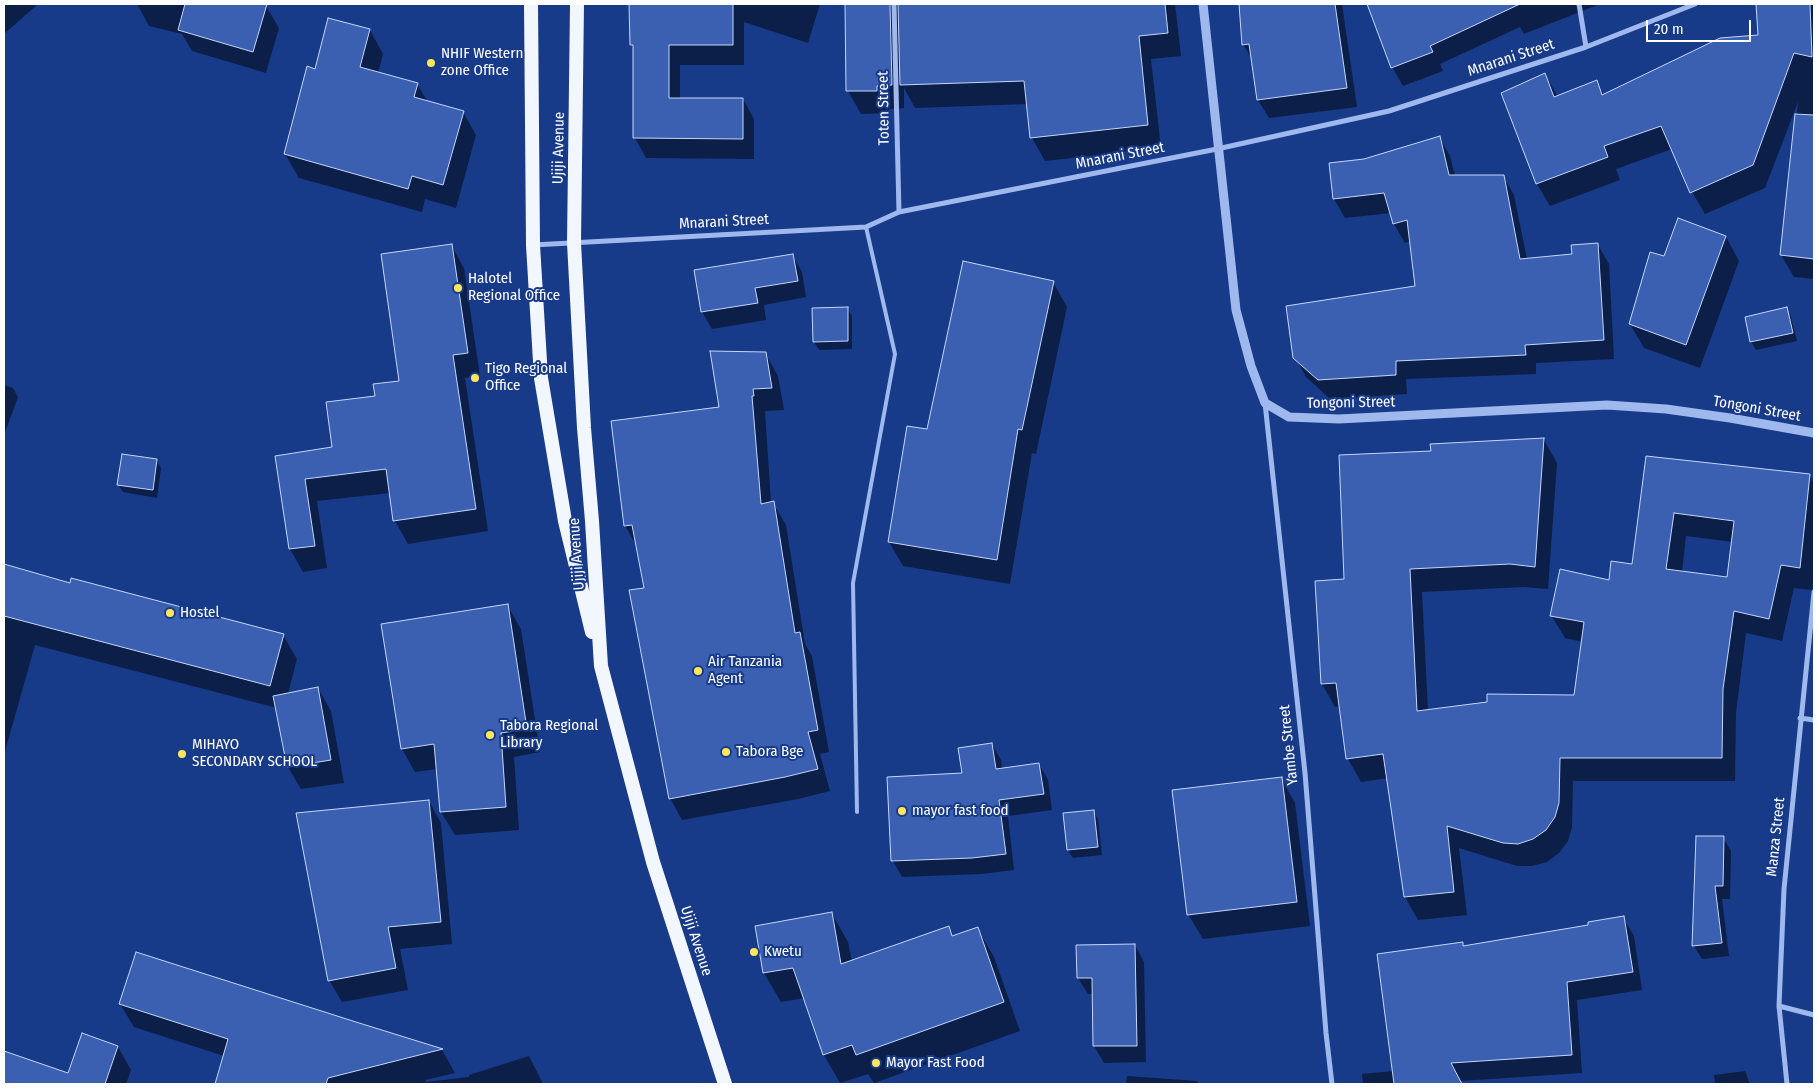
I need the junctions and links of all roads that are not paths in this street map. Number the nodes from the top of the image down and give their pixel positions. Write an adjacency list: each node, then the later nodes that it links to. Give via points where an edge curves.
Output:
1 (531, 4): 12 (highway)
2 (577, 4): 11 (highway, Ujiji Avenue)
3 (894, 4): 9 (street, Toten Street)
4 (1203, 4): 8 (street)
5 (1579, 4): 7 (street)
6 (1695, 4): 7 (street, Mnarani Street)
7 (1586, 47): 8 (street, Mnarani Street, via 1389,110)
8 (1217, 149): 9 (street, Mnarani Street); 13 (street, via 1236,310)
9 (899, 212): 10 (street, Mnarani Street)
10 (866, 227): 11 (street, Mnarani Street); 19 (lane, via 895,354 854,583)
11 (574, 243): 12 (street, Mnarani Street); 16 (highway, Ujiji Avenue)
12 (533, 245): 16 (highway, via 543,388 565,521)
13 (1265, 403): 14 (street, Tongoni Street, via 1289,417 1339,419 1607,405 1666,409); 23 (street, Yambe Street, via 1305,773)
14 (1814, 433)
15 (1814, 592): 17 (street, Manza Street)
16 (601, 666): 22 (highway, Ujiji Avenue, via 653,862)
17 (1800, 718): 18 (street); 20 (street, Manza Street, via 1784,889)
18 (1814, 720)
19 (857, 812)
20 (1779, 1006): 21 (street); 24 (street, Manza Street)
21 (1814, 1015)
22 (725, 1084)
23 (1332, 1084)
24 (1787, 1084)

